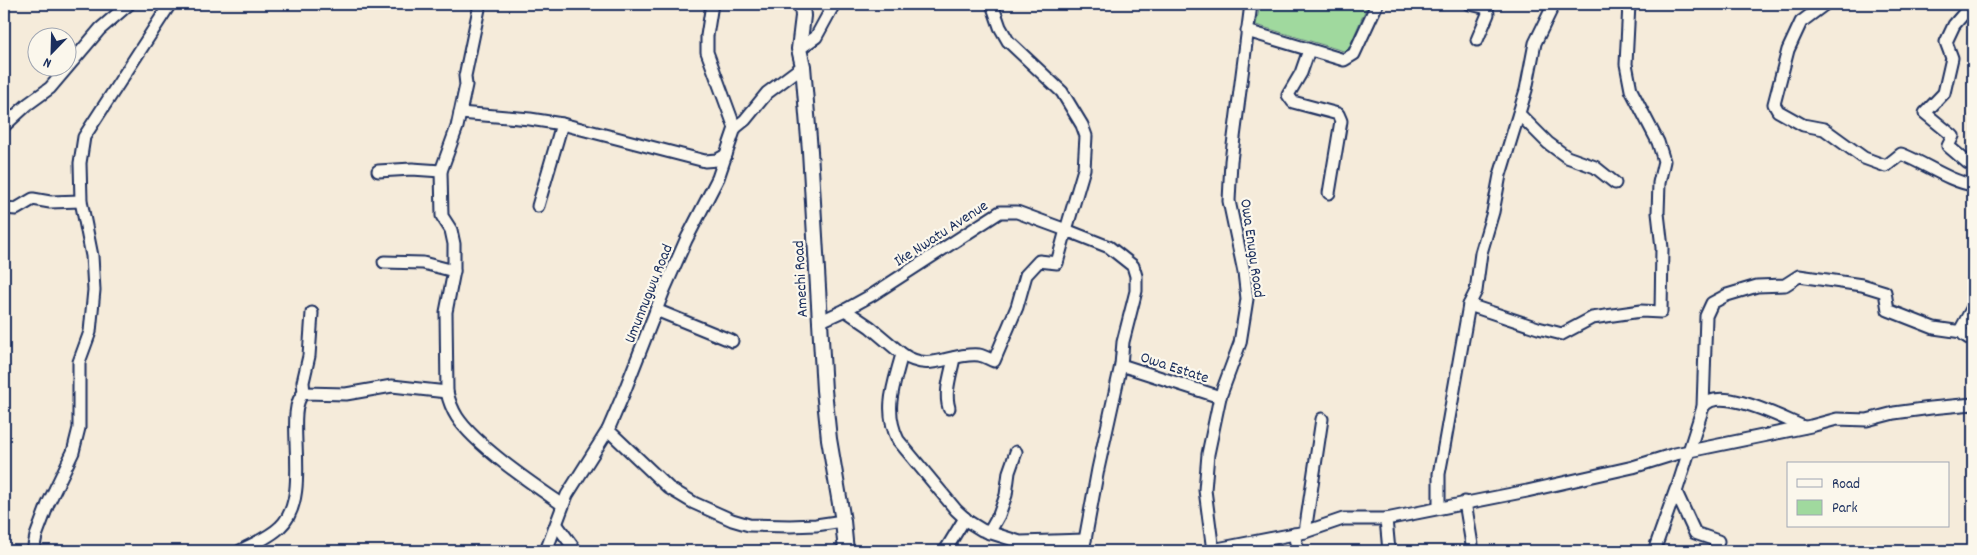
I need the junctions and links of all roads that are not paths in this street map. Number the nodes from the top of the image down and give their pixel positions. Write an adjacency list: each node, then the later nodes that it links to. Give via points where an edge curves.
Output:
1 (129, 4): 23 (street, via 100,29 50,88)
2 (170, 4): 32 (street, via 84,137 80,163)
3 (480, 4): 20 (street)
4 (712, 4): 24 (street, via 707,52)
5 (802, 4): 17 (main road, Amechi Road)
6 (834, 4): 17 (street, via 816,37)
7 (992, 4): 35 (street, via 1008,41 1062,92 1086,136 1084,169)
8 (1251, 4): 15 (street, Owa Enugu Road)
9 (1377, 4): 18 (street, via 1352,57 1344,60)
10 (1470, 4): 16 (street, via 1486,8 1488,14)
11 (1554, 4): 21 (street, via 1534,43)
12 (1629, 4): 38 (street, via 1626,64 1631,90 1658,142 1664,161 1658,213 1662,248 1662,312 1641,311 1592,318 1562,334)
13 (1825, 4): 30 (street, via 1800,22 1788,50 1774,104 1778,111 1803,125 1824,129 1864,158 1886,166 1901,154 1961,183)
14 (1972, 4): 26 (street, via 1954,25 1946,42 1952,58 1944,93 1925,113 1953,136 1948,146)
15 (1247, 31): 18 (street); 52 (street, Owa Enugu Road, via 1229,201 1247,299 1240,343)
16 (1477, 40)
17 (799, 49): 19 (main road, Amechi Road)
18 (1309, 50): 31 (street, via 1288,95 1293,102 1338,114 1341,121)
19 (803, 66): 24 (street, Umunnugwu Road, via 767,92); 43 (main road, Amechi Road)
20 (460, 113): 22 (street); 27 (street)
21 (1519, 114): 29 (street, via 1567,157 1595,167); 38 (street, via 1500,175 1480,253 1476,291)
22 (562, 124): 25 (street, via 705,161 717,160); 33 (street)
23 (4, 126)
24 (735, 128): 25 (street, Umunnugwu Road)
25 (726, 154): 40 (street, Umunnugwu Road)
26 (1968, 163)
27 (441, 170): 28 (street); 37 (street, via 442,216 451,230)
28 (378, 171)
29 (1615, 183)
30 (1973, 185)
31 (1330, 193)
32 (81, 200): 34 (street, via 50,202 33,199 16,209); 73 (street, via 92,256 94,290 90,332 79,362 80,428 73,452 48,504)
33 (538, 206)
34 (4, 208)
35 (1066, 230): 41 (street, Ike Nwatu Avenue, via 1018,212 1000,212); 48 (street, via 1057,263 1039,261 1026,275 1017,307 994,361 978,355); 49 (street, Ike Nwatu Avenue, via 1109,247 1133,266 1136,291 1123,342)
36 (384, 262): 37 (street, via 422,263)
37 (454, 271): 50 (street, via 446,312)
38 (1469, 306): 64 (street, via 1439,474)
39 (1973, 307): 44 (street)
40 (656, 310): 45 (street); 58 (street, Umunnugwu Road)
41 (845, 310): 43 (street, Ike Nwatu Avenue); 47 (street)
42 (312, 313): 51 (street)
43 (819, 322): 67 (main road, Amechi Road, via 829,439)
44 (1962, 332): 46 (street); 54 (street, via 1934,328 1888,310 1885,292 1862,285 1799,276 1785,285 1757,286 1712,302 1706,316)
45 (732, 340)
46 (1973, 341)
47 (902, 354): 48 (street, via 923,363); 65 (street, via 890,399 893,429 898,440)
48 (954, 358): 55 (street, via 948,387)
49 (1121, 365): 52 (street, Owa Estate); 71 (street, Ike Nwatu Avenue)
50 (447, 392): 51 (street, via 392,386 346,394); 63 (street, via 458,418 478,440)
51 (304, 393): 74 (street, via 296,410 298,476 291,510 280,527)
52 (1220, 397): 79 (street, Owa Enugu Road, via 1205,479)
53 (1973, 404): 57 (street, via 1894,413 1867,420 1837,419)
54 (1703, 406): 57 (street, via 1713,398 1733,400); 60 (street)
55 (949, 408)
56 (1322, 419): 70 (street)
57 (1804, 427): 60 (street)
58 (608, 430): 63 (street, Umunnugwu Road, via 572,485); 67 (street, via 669,488 732,520 749,525 790,526)
59 (1016, 452): 69 (street, via 1006,495)
60 (1688, 452): 61 (street); 62 (street, via 1538,489)
61 (1676, 489): 83 (street); 84 (street, via 1695,533 1718,541 1715,549)
62 (1465, 502): 64 (street); 82 (street)
63 (563, 505): 68 (street, Umunnugwu Road)
64 (1439, 507): 66 (street)
65 (964, 518): 69 (street); 78 (street)
66 (1386, 519): 70 (street, via 1343,519); 81 (street)
67 (843, 521): 77 (main road, Amechi Road)
68 (557, 525): 75 (street, Umunnugwu Road); 76 (street)
69 (990, 533): 72 (street)
70 (1299, 533): 79 (street); 80 (street)
71 (1084, 546): 72 (street)
72 (1024, 547)
73 (33, 551)
74 (240, 551)
75 (546, 551)
76 (576, 551)
77 (846, 551)
78 (945, 551)
79 (1212, 551)
80 (1298, 551)
81 (1389, 551)
82 (1473, 551)
83 (1654, 551)
84 (1719, 551)

